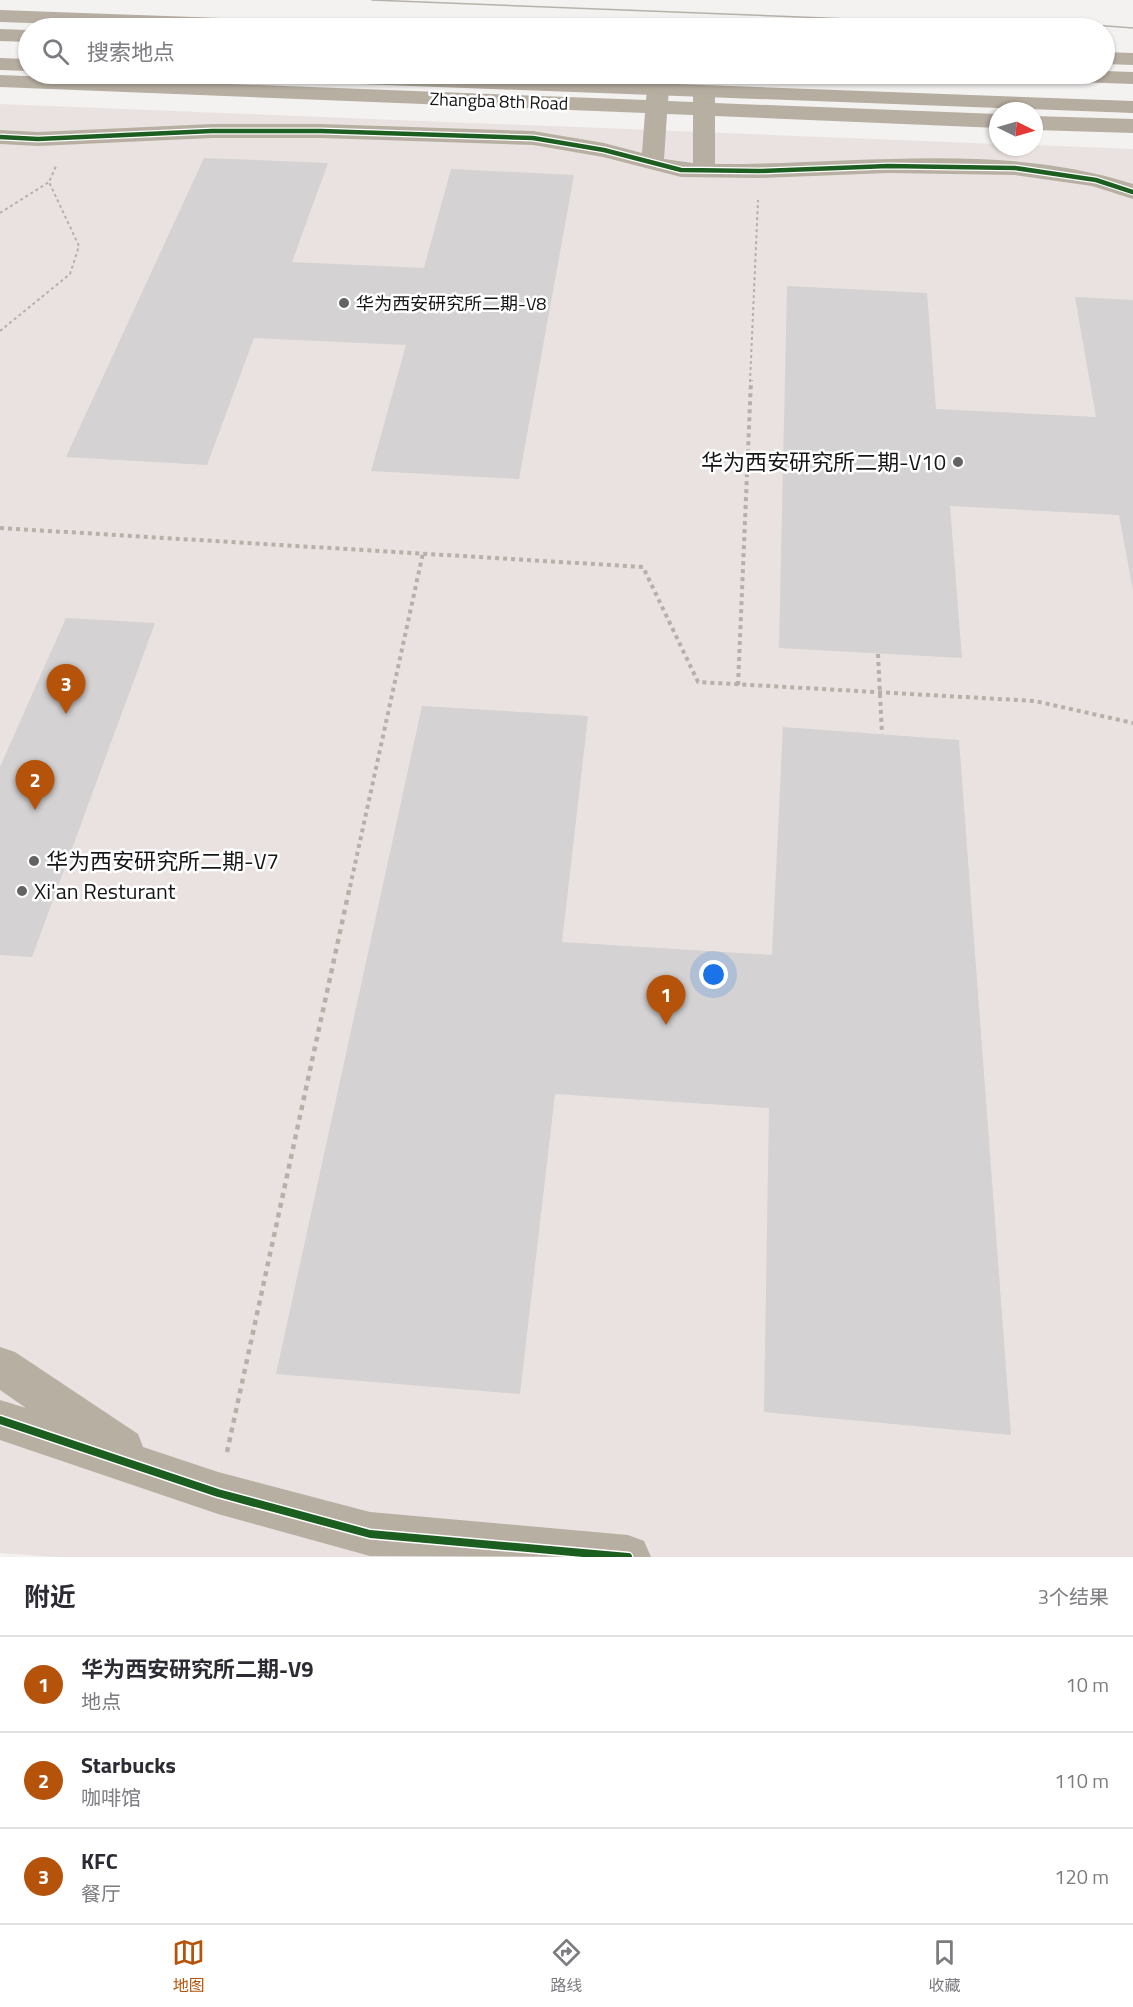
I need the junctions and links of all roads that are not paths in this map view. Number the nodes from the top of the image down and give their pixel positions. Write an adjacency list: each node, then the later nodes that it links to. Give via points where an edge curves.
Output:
1 (0, 16): 2 (street)
2 (55, 18)
3 (0, 35): 4 (main road)
4 (18, 36)
5 (1115, 58): 6 (street)
6 (1133, 59)
7 (0, 64): 8 (main road)
8 (18, 65)
9 (1115, 77): 10 (main road)
10 (1133, 78)
11 (0, 81): 15 (street, Zhangba 8th Road)
12 (414, 84): 13 (main road, Zhangba 8th Road)
13 (657, 99): 14 (street, Zhangba 8th Road); 15 (street, Zhangba 8th Road); 21 (street)
14 (704, 101): 16 (main road, Zhangba 8th Road); 17 (street, Zhangba 8th Road); 22 (street)
15 (87, 104): 20 (street); 21 (street, via 212,131 533,138 604,150)
16 (1133, 107)
17 (989, 120)
18 (1043, 123): 19 (street)
19 (1133, 126)
20 (0, 137)
21 (652, 164): 22 (street)
22 (704, 172): 23 (street, via 888,166 1015,168 1096,180)
23 (1133, 192)
24 (0, 1366): 26 (street)
25 (0, 1420): 26 (street)
26 (155, 1472): 27 (street, via 370,1534)
27 (628, 1557)

